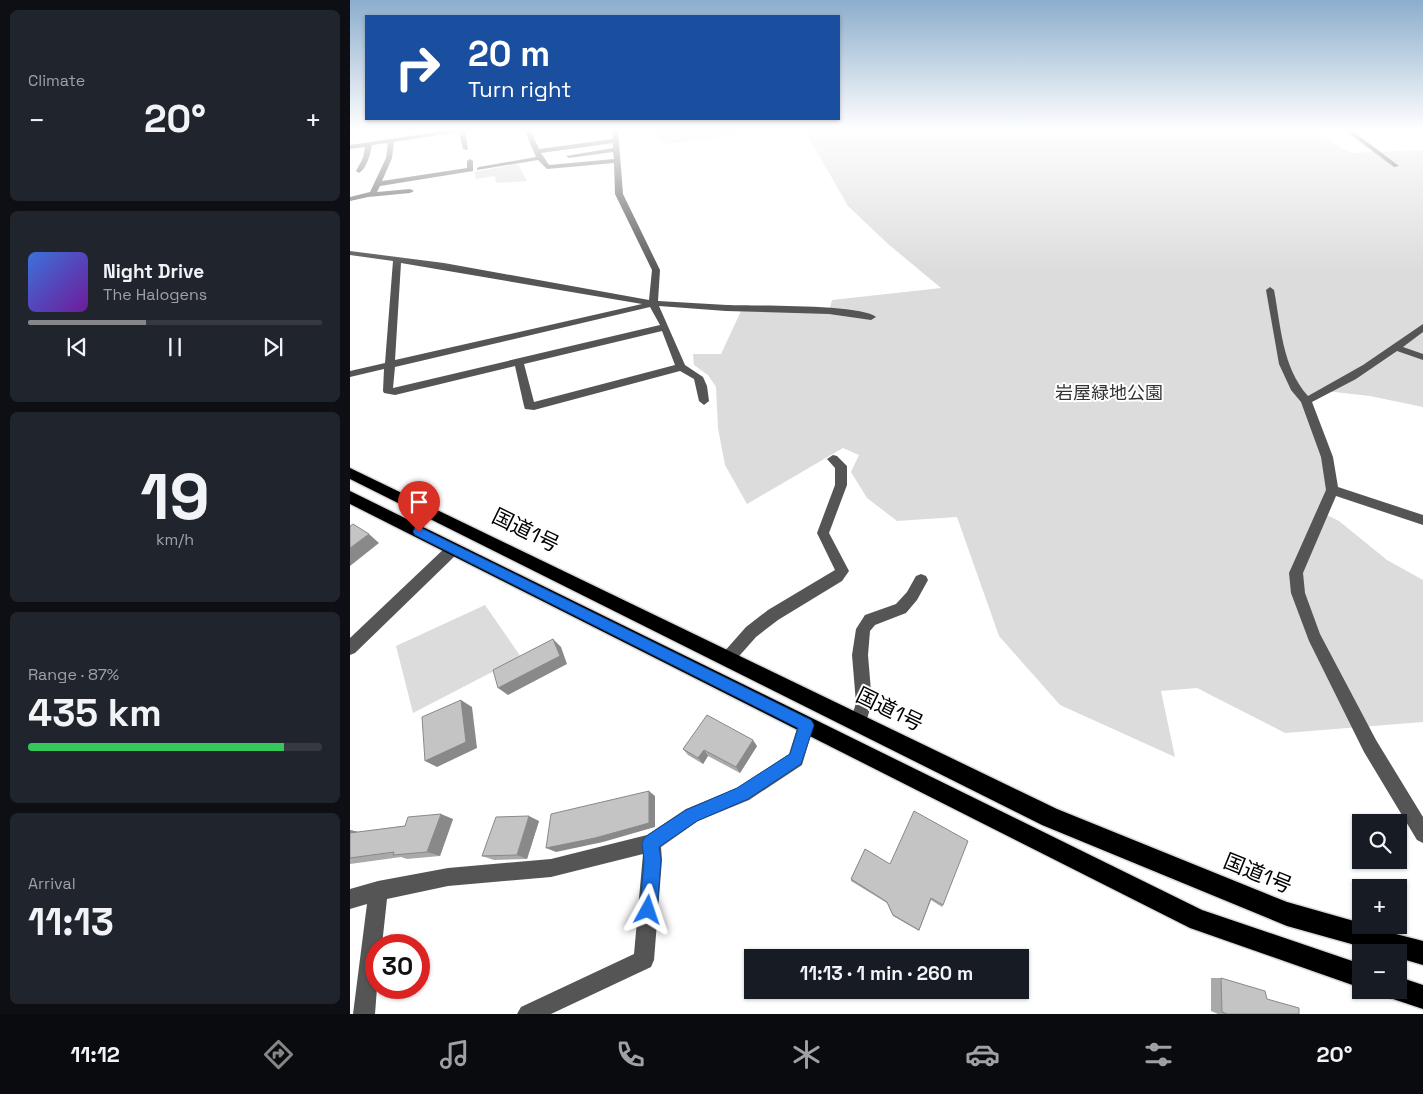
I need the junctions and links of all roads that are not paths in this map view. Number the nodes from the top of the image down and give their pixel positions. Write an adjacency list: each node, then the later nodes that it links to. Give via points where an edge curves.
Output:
1 (381, 176): 4 (street)
2 (434, 176): 4 (street)
3 (618, 176): 11 (street, via 619,194 656,270)
4 (377, 184): 6 (street)
5 (410, 191): 6 (street)
6 (370, 195): 7 (street)
7 (350, 199)
8 (350, 254): 9 (street)
9 (397, 259): 11 (street); 18 (street)
10 (1270, 290): 22 (street, via 1286,372)
11 (653, 303): 12 (street, via 829,310); 13 (street); 18 (street)
12 (871, 317)
13 (664, 327): 17 (street); 19 (street)
14 (1423, 327): 15 (street)
15 (1397, 348): 16 (street); 22 (street)
16 (1423, 357)
17 (519, 362): 18 (street, via 394,392 388,391); 19 (street, via 529,406)
18 (391, 365): 20 (street)
19 (681, 367): 21 (street, via 698,377)
20 (350, 374)
21 (704, 401)
22 (1306, 401): 25 (street, via 1327,456)
23 (833, 459): 31 (street, via 840,466 841,485 822,533 842,571 750,632)
24 (350, 473): 31 (highway, 国道1号)
25 (1332, 490): 27 (street); 34 (street, via 1296,573 1298,594 1314,636 1370,746)
26 (350, 497): 28 (highway)
27 (1423, 520)
28 (454, 549): 30 (street); 33 (highway)
29 (921, 580): 32 (street, via 901,609 870,620 863,629 860,655 864,703)
30 (350, 648)
31 (728, 658): 32 (highway, 国道1号)
32 (858, 722): 38 (highway, 国道1号, via 1050,817 1278,910)
33 (806, 725): 35 (street, via 796,759 743,794 692,815); 39 (highway, via 1198,920)
34 (1423, 834)
35 (651, 843): 36 (street, via 551,868 448,877); 43 (street, via 653,860 644,960)
36 (378, 891): 37 (street); 42 (street)
37 (350, 899)
38 (1423, 953)
39 (1352, 973)
40 (1407, 991): 41 (highway)
41 (1423, 997)
42 (364, 1014)
43 (528, 1014)

